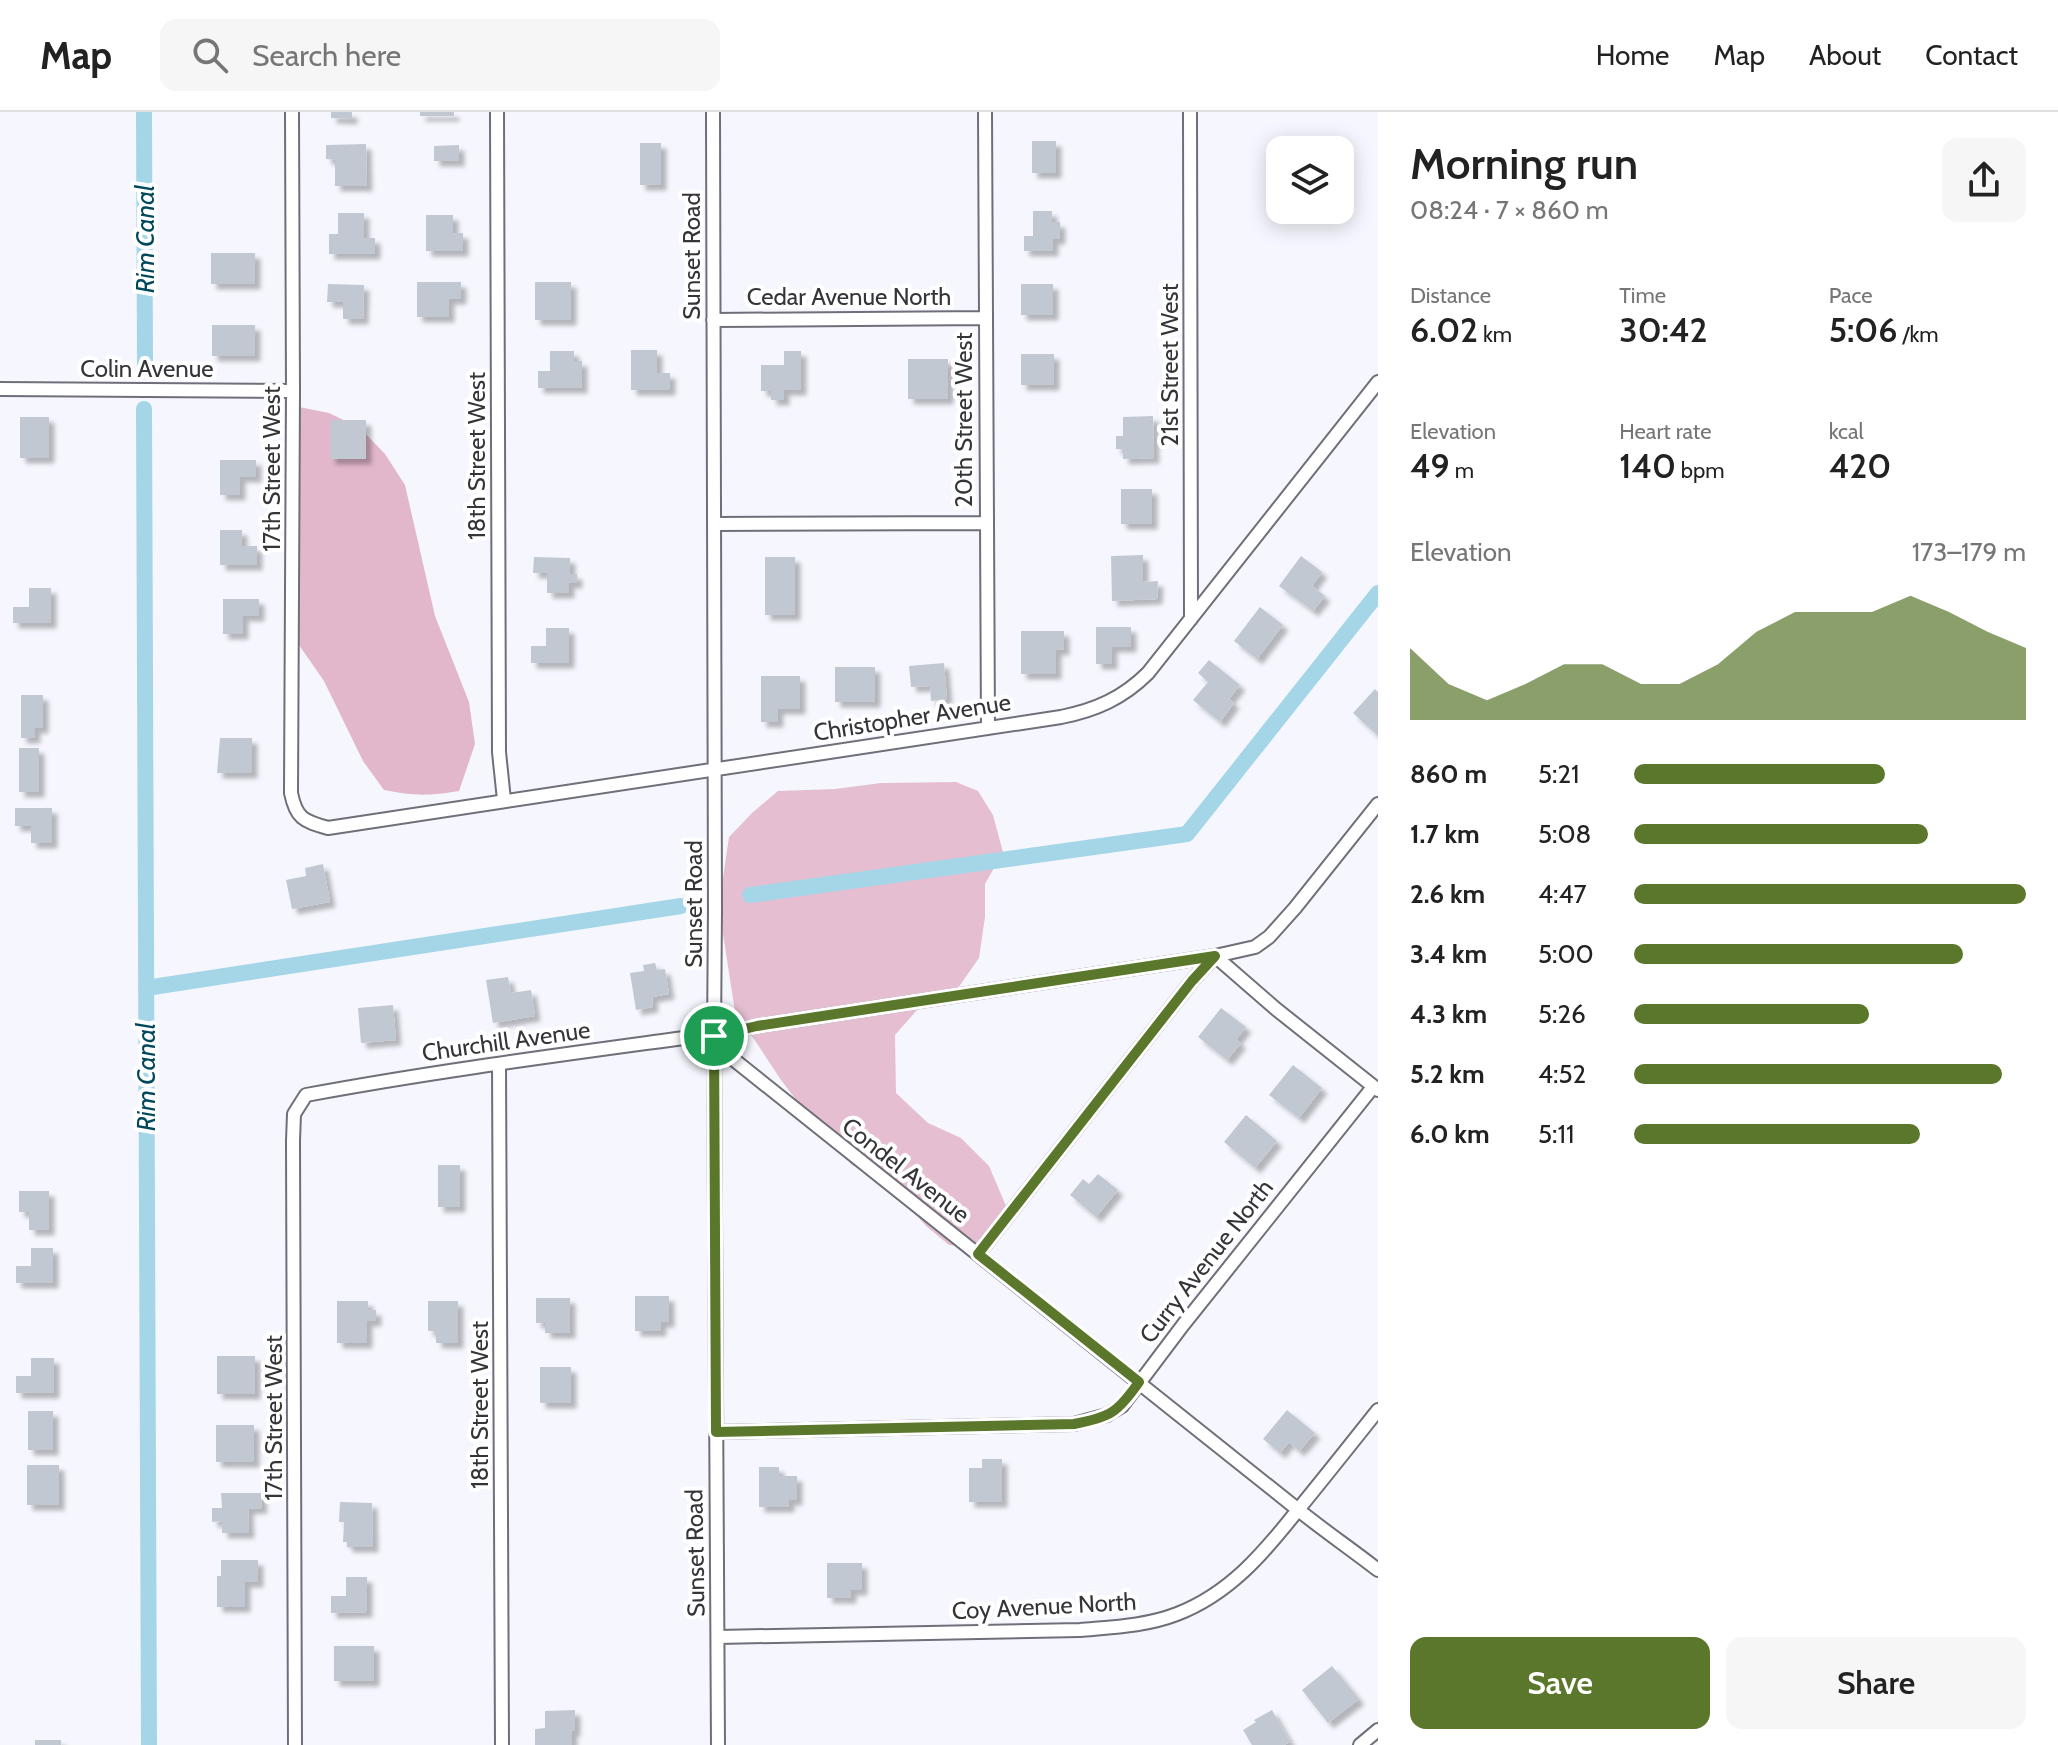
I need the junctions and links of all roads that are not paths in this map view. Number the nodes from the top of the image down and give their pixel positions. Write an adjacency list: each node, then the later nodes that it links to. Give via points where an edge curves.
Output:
1 (292, 112): 10 (street, 17th Street West)
2 (497, 112): 16 (street, 18th Street West, via 499,752)
3 (713, 112): 7 (street, Sunset Road)
4 (985, 112): 6 (street, 20th Street West)
5 (1190, 112): 13 (street, 21st Street West)
6 (985, 318): 7 (street, Cedar Avenue North); 11 (street, 20th Street West)
7 (713, 320): 12 (street, Sunset Road)
8 (1378, 382): 13 (street, Christopher Avenue)
9 (0, 389): 10 (street, Colin Avenue)
10 (293, 391): 18 (street, 17th Street West, via 291,793 294,809)
11 (986, 523): 12 (street); 14 (street, 20th Street West)
12 (714, 524): 15 (street, Sunset Road)
13 (1191, 619): 14 (street, Christopher Avenue, via 1148,673 1118,698 1080,713)
14 (988, 728): 15 (street, Christopher Avenue)
15 (715, 768): 16 (street, Christopher Avenue); 21 (street, Sunset Road)
16 (504, 800): 18 (street, Christopher Avenue, via 328,828)
17 (1378, 804): 19 (street, Churchill Avenue)
18 (305, 821)
19 (1373, 821): 20 (street, Churchill Avenue, via 1269,937 1255,947)
20 (1215, 956): 21 (street, Churchill Avenue); 23 (street); 25 (street)
21 (714, 1036): 22 (street, Churchill Avenue); 25 (street, Condel Avenue, via 728,1055); 28 (street, Sunset Road)
22 (499, 1065): 24 (street, Churchill Avenue); 34 (street, 18th Street West)
23 (1376, 1088): 26 (street, Curry Avenue North)
24 (306, 1095): 33 (street, 17th Street West, via 294,1114 293,1141)
25 (978, 1254): 26 (street, Condel Avenue)
26 (1139, 1382): 28 (street, Curry Avenue North, via 1122,1406 1074,1424); 29 (street, Condel Avenue)
27 (1378, 1410): 29 (street, Coy Avenue North)
28 (716, 1432): 31 (street, Sunset Road)
29 (1298, 1510): 30 (street, Condel Avenue); 31 (street, Coy Avenue North, via 1227,1587 1155,1621 1080,1630)
30 (1378, 1570)
31 (718, 1637): 35 (street, Sunset Road)
32 (1378, 1730): 36 (street)
33 (295, 1745)
34 (502, 1745)
35 (718, 1745)
36 (1360, 1745)

